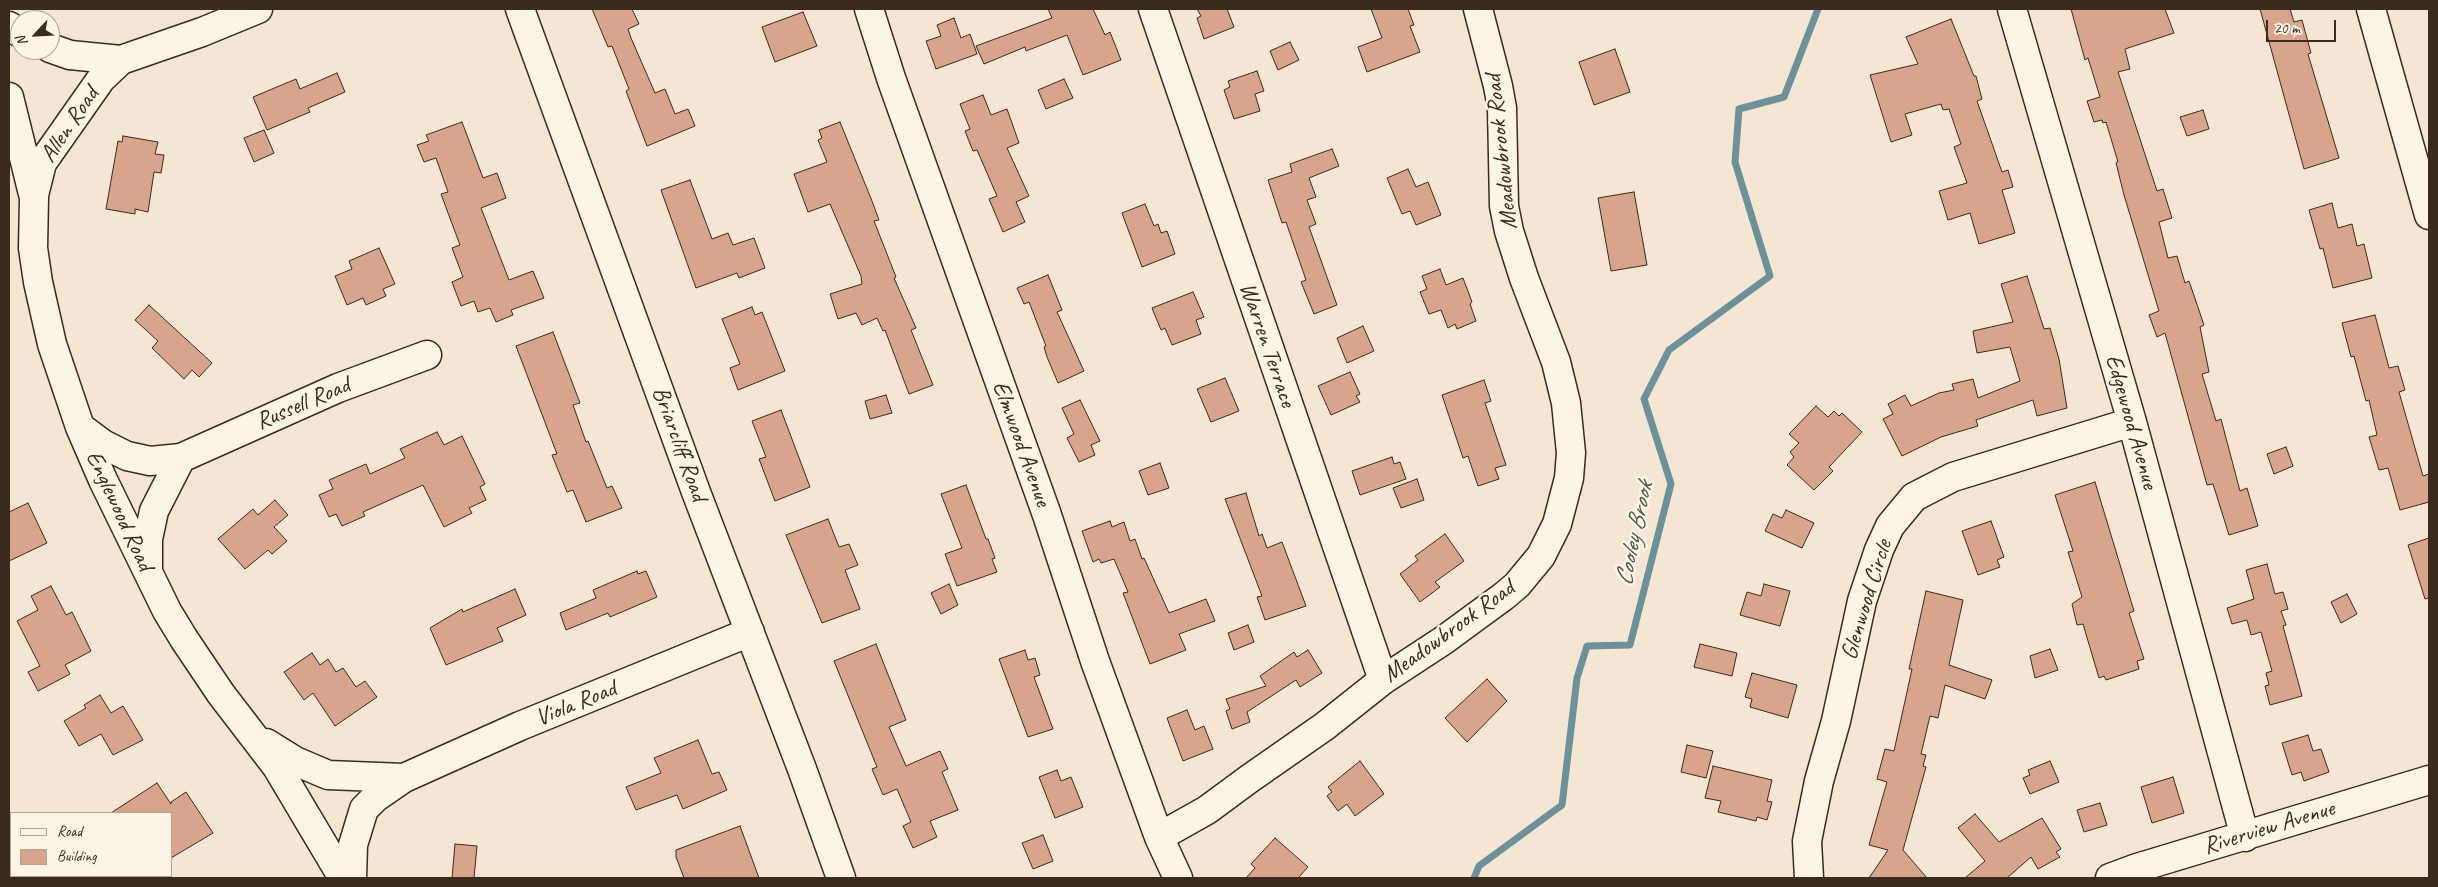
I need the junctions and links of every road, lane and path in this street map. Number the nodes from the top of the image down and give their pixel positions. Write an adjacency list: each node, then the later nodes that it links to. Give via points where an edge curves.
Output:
1 (258, 9): 9 (street, Allen Road)
2 (520, 9): 18 (street, Briarcliff Road)
3 (869, 9): 23 (street, Elmwood Avenue)
4 (1153, 9): 19 (street, Warren Terrace)
5 (1478, 9): 19 (street, Meadowbrook Road, via 1502,108 1504,206 1509,231 1556,362 1564,395 1570,452 1568,478 1563,507 1550,540 1517,585 1444,640)
6 (2012, 9): 14 (street, Edgewood Avenue)
7 (2370, 9): 12 (street)
8 (60, 51): 9 (street, Allen Road)
9 (121, 60): 11 (street, Allen Road, via 102,79 42,163)
10 (9, 97): 11 (street, Englewood Road)
11 (34, 198): 15 (street, Englewood Road, via 33,248 38,282 52,344)
12 (2429, 215)
13 (427, 355): 16 (street, Russell Road, via 338,388)
14 (2132, 422): 24 (street, Edgewood Avenue); 29 (street, Glenwood Circle, via 1953,477 1914,497 1890,526 1862,601 1836,721 1819,781 1807,841)
15 (80, 427): 16 (street, Russell Road, via 127,456 150,462); 17 (street, Englewood Road)
16 (181, 458): 17 (street, via 154,511 148,539)
17 (148, 574): 20 (street, Englewood Road, via 184,639 220,694)
18 (750, 632): 21 (street, Viola Road, via 520,726); 27 (street, Briarcliff Road)
19 (1383, 680): 23 (street, Meadowbrook Road, via 1325,726 1207,810)
20 (250, 731): 21 (street, Viola Road, via 295,761 328,775); 25 (street, Englewood Road, via 294,793)
21 (404, 778): 26 (street, Viola Road, via 364,809 353,844)
22 (2429, 780): 24 (street, Riverview Avenue)
23 (1159, 837): 28 (street, Elmwood Avenue)
24 (2245, 837): 30 (street, Riverview Avenue)
25 (343, 878)
26 (352, 878)
27 (841, 878)
28 (1178, 878)
29 (1809, 878)
30 (2110, 878)

